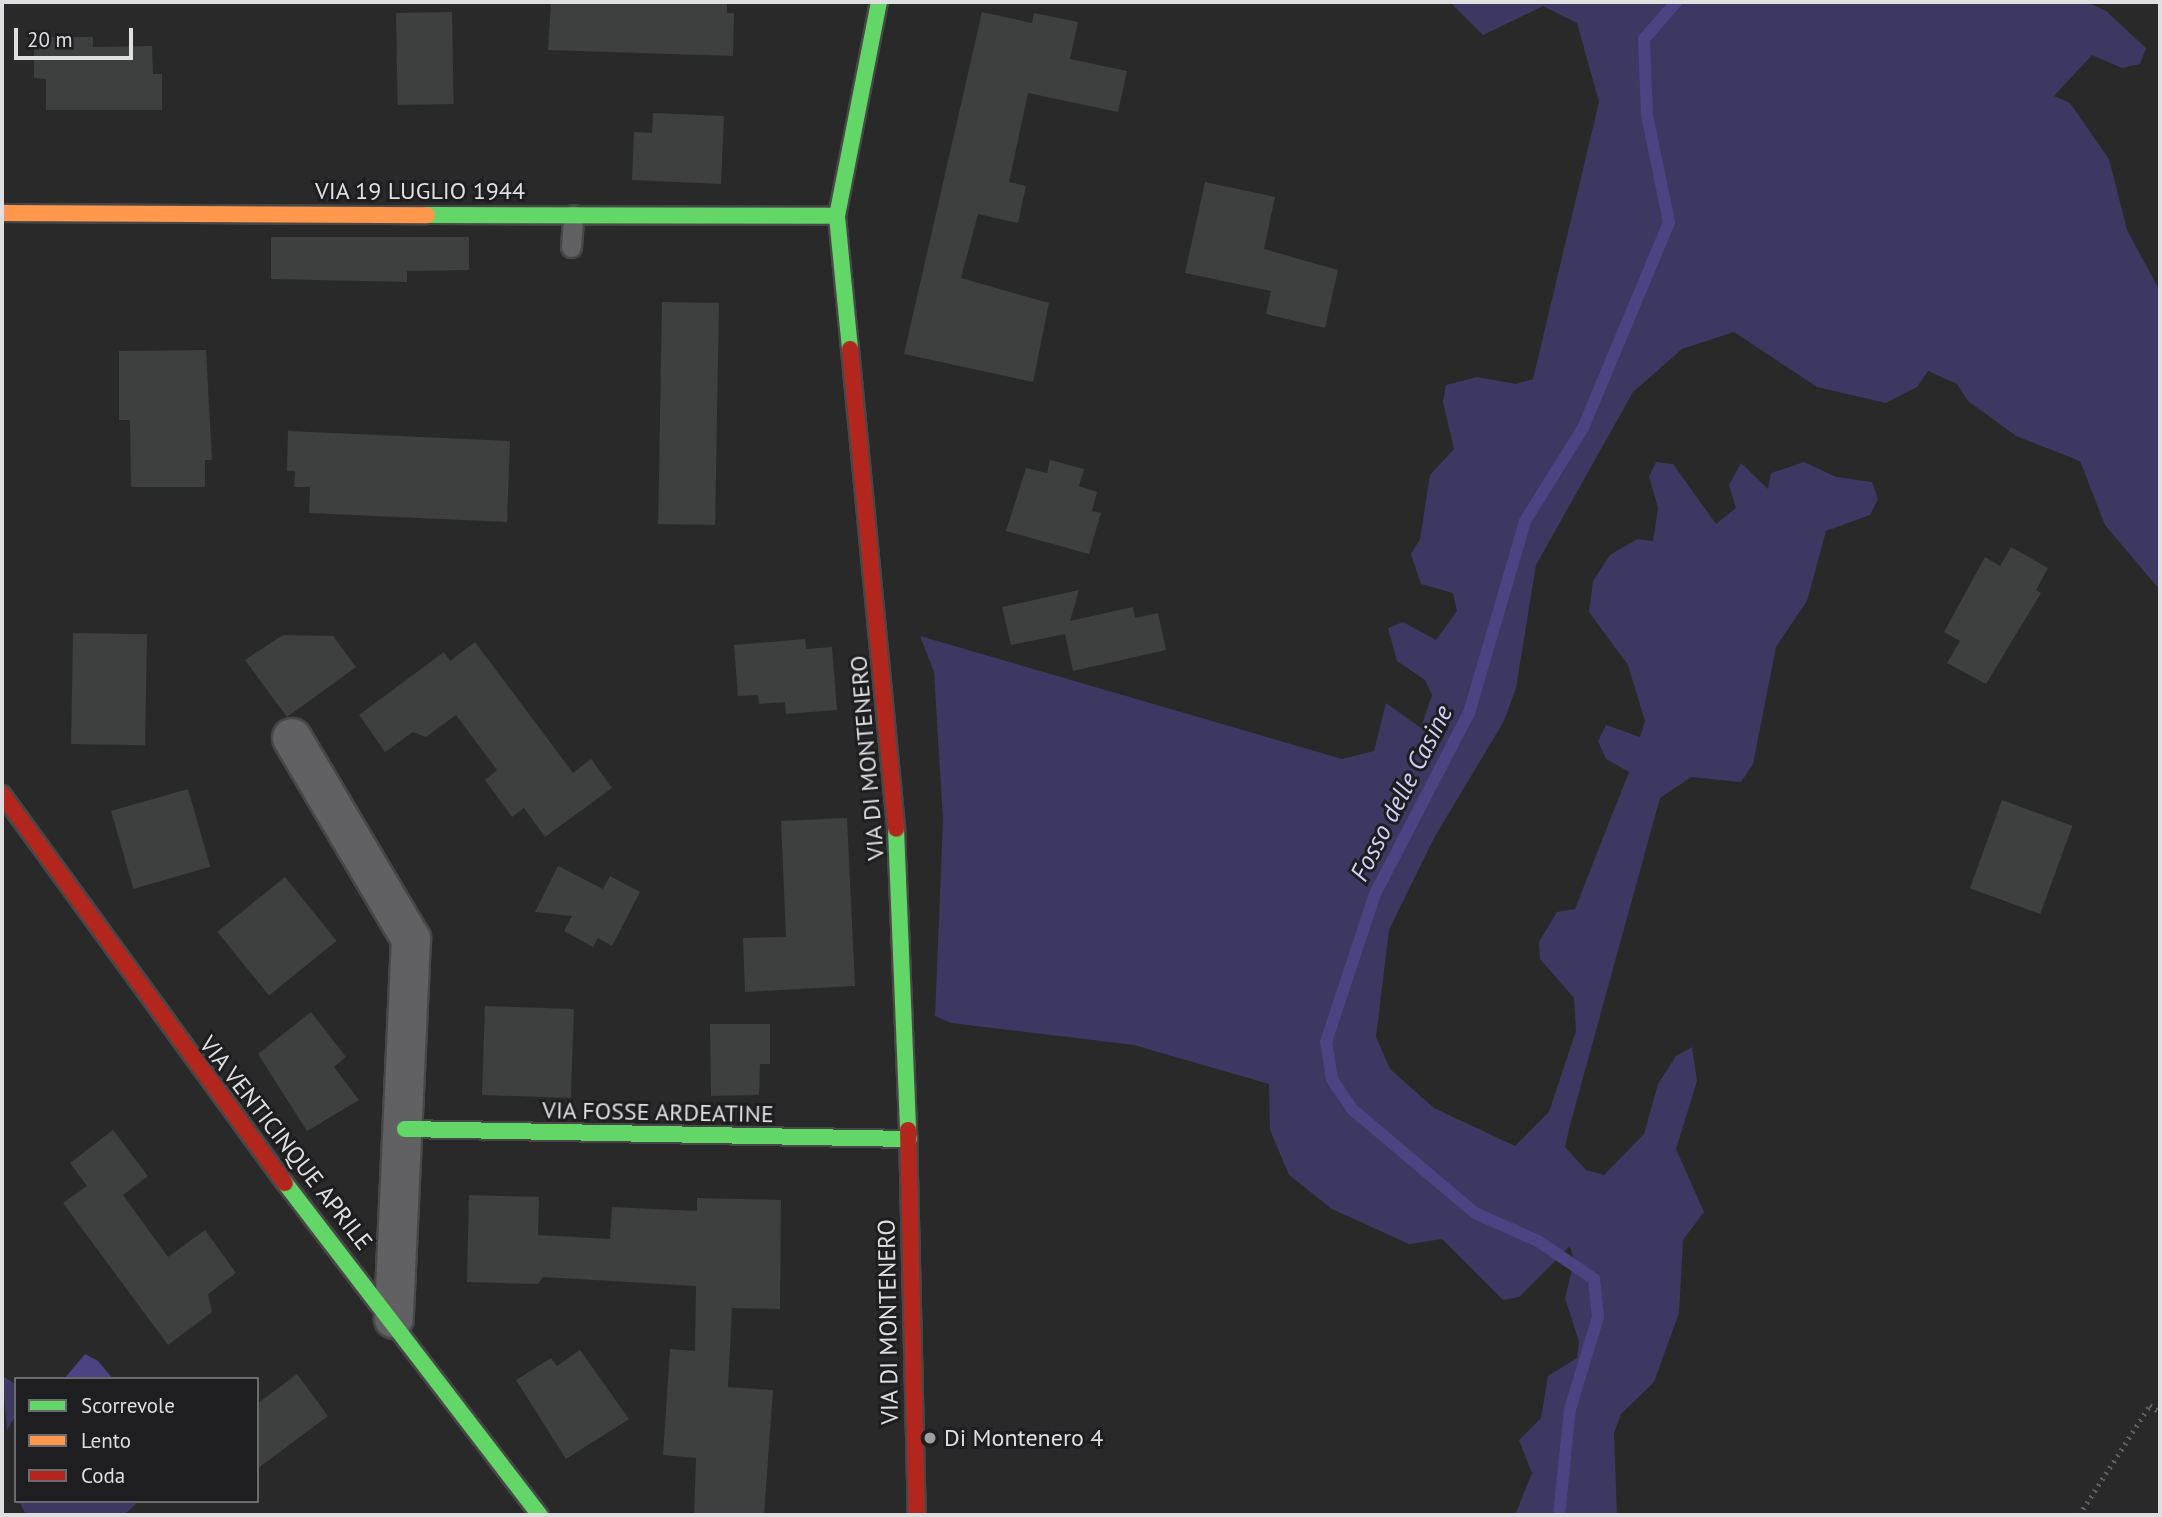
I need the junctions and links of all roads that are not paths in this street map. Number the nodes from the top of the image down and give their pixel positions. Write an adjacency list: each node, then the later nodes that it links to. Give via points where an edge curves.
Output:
1 (878, 2): 4 (street, VIA DI MONTENERO)
2 (2, 213): 3 (street, VIA 19 LUGLIO 1944, via 494,224)
3 (573, 215): 4 (street, VIA 19 LUGLIO 1944); 5 (lane)
4 (837, 216): 9 (street, VIA DI MONTENERO, via 903,900)
5 (571, 247)
6 (292, 738): 8 (street, via 411,939)
7 (2, 794): 10 (street, VIA VENTICINQUE APRILE, via 213,1090)
8 (405, 1129): 9 (street, VIA FOSSE ARDEATINE); 10 (street)
9 (909, 1139): 12 (street, VIA DI MONTENERO)
10 (394, 1319): 11 (street, VIA VENTICINQUE APRILE)
11 (540, 1515)
12 (917, 1515)

